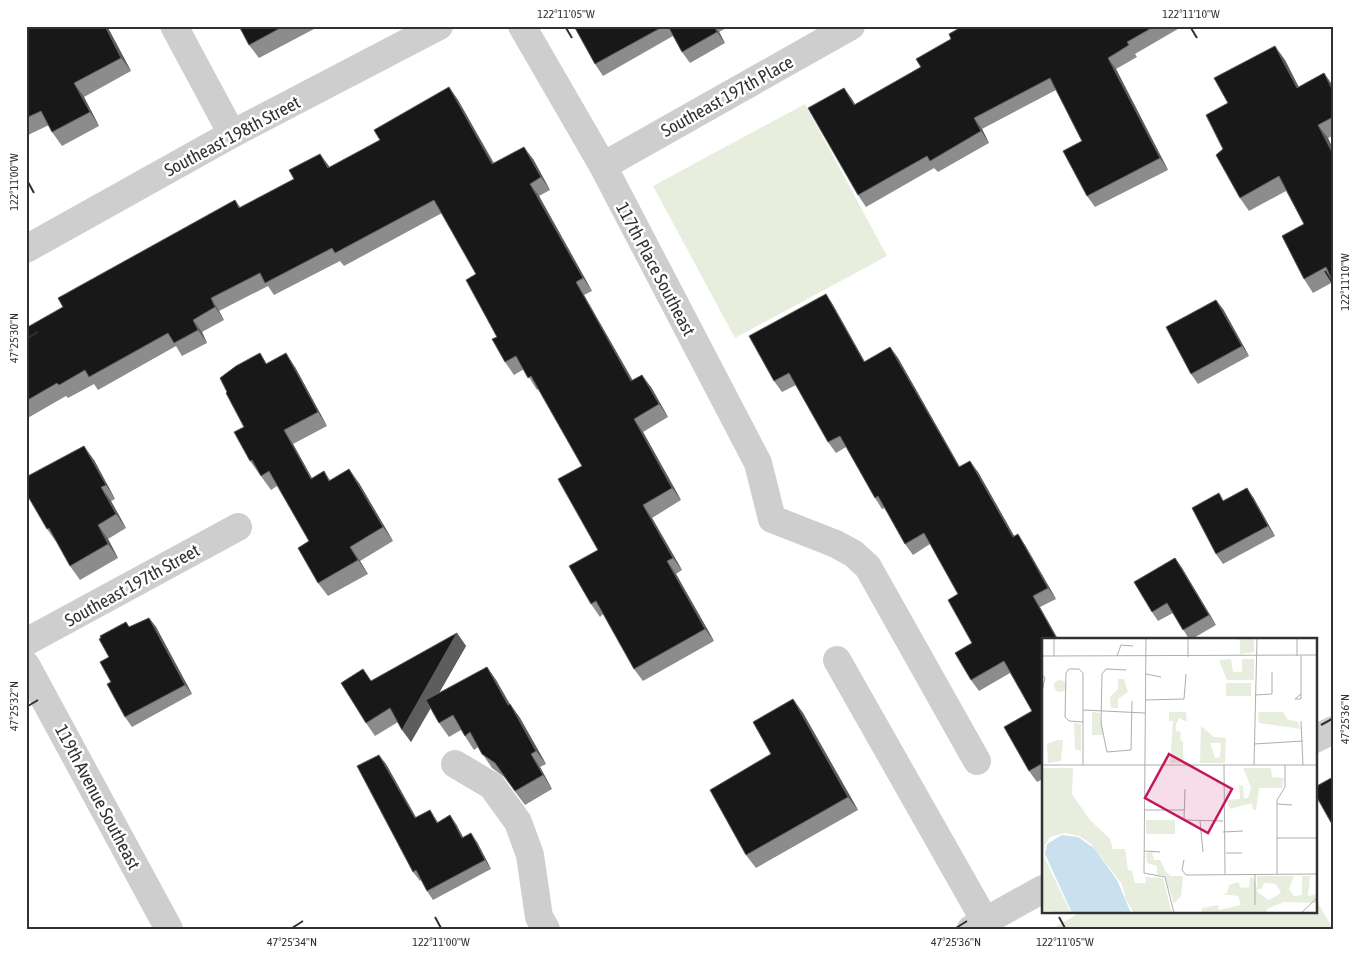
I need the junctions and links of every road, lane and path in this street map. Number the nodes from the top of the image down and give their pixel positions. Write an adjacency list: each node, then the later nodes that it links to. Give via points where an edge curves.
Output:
1 (174, 26): 5 (street)
2 (439, 26): 5 (street, Southeast 198th Street)
3 (522, 26): 6 (street, 117th Place Southeast)
4 (851, 26): 6 (street, Southeast 197th Place)
5 (232, 134): 7 (street, Southeast 198th Street)
6 (603, 166): 14 (street, 117th Place Southeast, via 758,463 772,520 836,544 868,567)
7 (26, 249)
8 (238, 527): 9 (street, Southeast 197th Street)
9 (26, 642)
10 (837, 660): 17 (street)
11 (26, 665): 18 (street, 119th Avenue Southeast)
12 (1333, 730): 13 (street)
13 (1316, 739)
14 (977, 761)
15 (455, 764): 19 (street, via 492,786 518,822 530,855 540,917)
16 (1042, 890): 17 (street)
17 (978, 925)
18 (169, 929)
19 (546, 929)

